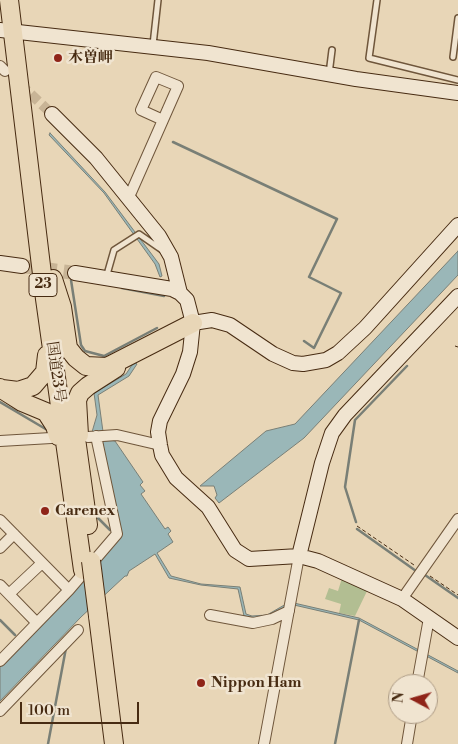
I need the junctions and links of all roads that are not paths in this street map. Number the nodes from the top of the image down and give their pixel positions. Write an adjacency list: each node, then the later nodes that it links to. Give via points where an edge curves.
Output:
1 (9, 0): 6 (highway, 国道23号 / 23)
2 (18, 0): 6 (highway, 国道23号 / 23)
3 (158, 0): 8 (lane)
4 (377, 0): 12 (lane, via 369,58)
5 (458, 18): 7 (lane)
6 (12, 30): 8 (street); 23 (highway, 国道23号 / 23); 26 (highway, 国道23号 / 23)
7 (457, 37): 10 (lane)
8 (153, 46): 11 (street)
9 (332, 50): 11 (lane)
10 (453, 58)
11 (329, 74): 13 (street)
12 (458, 80)
13 (458, 93)
14 (52, 114): 16 (street)
15 (163, 120): 16 (street)
16 (129, 197): 18 (street)
17 (458, 225): 27 (street, via 365,328 326,360 293,363 230,325 212,320)
18 (169, 254): 22 (lane, via 136,236 114,250); 24 (street)
19 (0, 263): 20 (street)
20 (22, 266)
21 (74, 273): 22 (street)
22 (106, 278): 24 (street)
23 (53, 279): 28 (highway, 23, via 62,307 68,348 76,358 86,366 96,368); 33 (highway, 国道23号 / 23)
24 (180, 293): 27 (street, via 187,300)
25 (458, 296): 38 (street, via 345,415 332,433)
26 (45, 299): 29 (highway, 23, via 48,360 45,372 25,390); 33 (highway, 国道23号 / 23)
27 (193, 323): 28 (highway, 23); 32 (street, via 188,362 160,421)
28 (134, 354): 33 (highway, 23, via 88,386 77,400)
29 (1, 388): 33 (highway, 23, via 46,412 51,418)
30 (51, 438): 31 (street)
31 (0, 441)
32 (160, 445): 38 (street, via 162,455 176,478 208,507 241,555 260,560); 41 (street, via 117,435 97,436 117,534)
33 (77, 486): 47 (highway, 国道23号 / 23, via 87,566)
34 (458, 519): 43 (street)
35 (0, 520): 36 (street)
36 (14, 534): 37 (street); 39 (street)
37 (0, 548)
38 (298, 556): 43 (street, via 318,561); 44 (street)
39 (42, 563): 41 (street); 42 (street)
40 (0, 585): 42 (street)
41 (69, 590): 48 (street)
42 (9, 594): 48 (street)
43 (402, 598): 46 (street)
44 (289, 607): 45 (street, via 272,619 253,623); 56 (street)
45 (210, 615)
46 (429, 618): 49 (street); 51 (street)
47 (88, 621): 52 (street); 54 (highway, 国道23号 / 23); 55 (highway, 国道23号 / 23)
48 (37, 623): 50 (street)
49 (458, 638)
50 (0, 661)
51 (419, 674)
52 (0, 711)
53 (410, 724): 57 (street)
54 (106, 744)
55 (114, 744)
56 (264, 744)
57 (407, 744)

